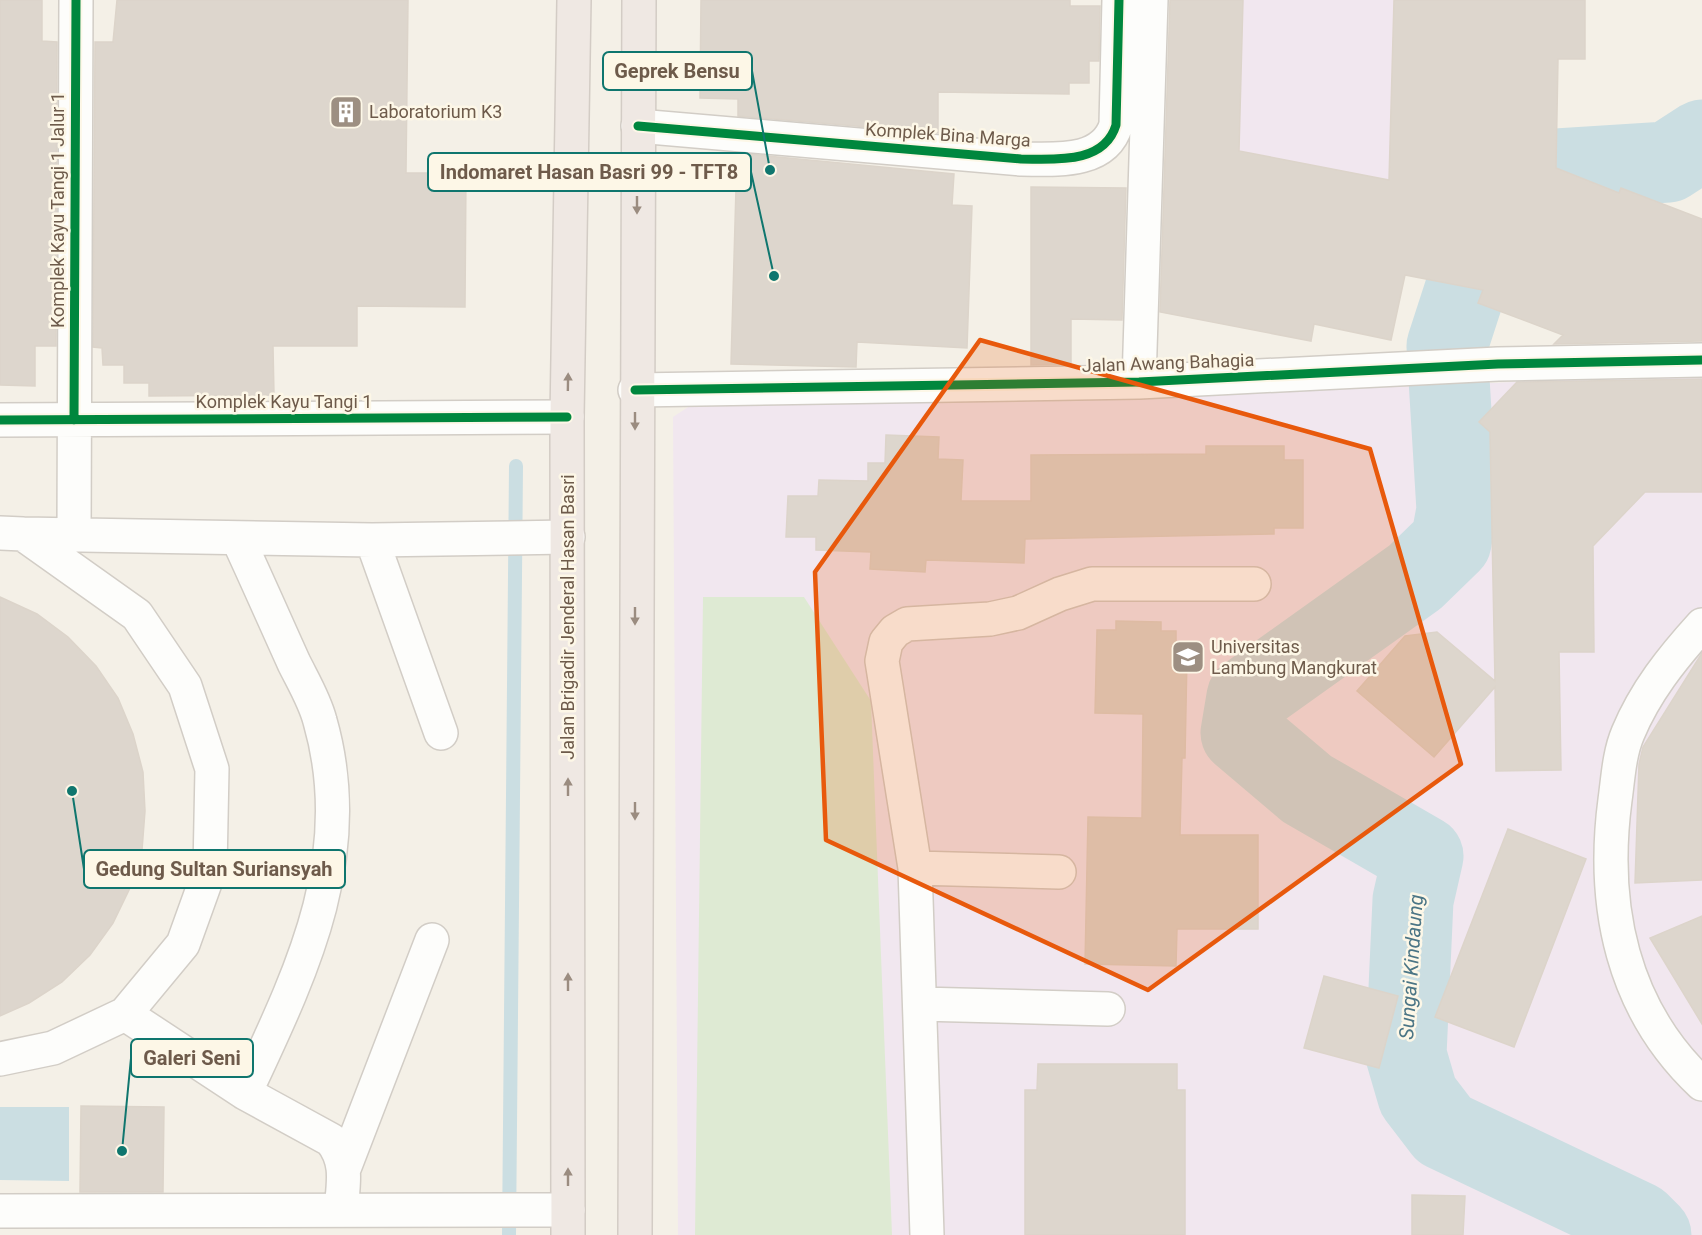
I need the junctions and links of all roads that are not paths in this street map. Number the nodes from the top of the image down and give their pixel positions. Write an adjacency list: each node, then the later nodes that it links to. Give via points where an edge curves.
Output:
1 (76, 0): 12 (street, Komplek Kayu Tangi 1 Jalur 1)
2 (574, 0): 10 (highway, Jalan Brigadir Jenderal Hasan Basri, one-way to 2)
3 (639, 0): 6 (highway)
4 (1119, 0): 6 (street, Komplek Bina Marga, via 1113,135 1093,151 1071,159 1021,159)
5 (1151, 0): 8 (street)
6 (638, 126): 9 (highway, one-way to 9)
7 (1702, 360): 8 (street, Jalan Awang Bahagia, via 1409,367)
8 (1139, 382): 9 (street, Jalan Awang Bahagia)
9 (635, 390): 34 (highway, one-way to 34)
10 (567, 417): 12 (street, Komplek Kayu Tangi 1); 15 (highway, Jalan Brigadir Jenderal Hasan Basri)
11 (0, 420): 12 (street, Komplek Kayu Tangi 1)
12 (74, 420): 14 (street, Komplek Kayu Tangi 1 Jalur 1)
13 (11, 534): 14 (street); 26 (street, via 137,615 185,686 212,769 210,869 183,944)
14 (74, 534): 16 (street)
15 (568, 537): 17 (street); 33 (highway, Jalan Brigadir Jenderal Hasan Basri, one-way to 15)
16 (238, 539): 17 (street); 29 (street, via 320,718 332,773 333,815 330,866 295,988)
17 (372, 540): 20 (street)
18 (1254, 584): 21 (street, via 1092,584 1018,613 990,619 907,624 895,631 886,642 882,661)
19 (1702, 626): 28 (street, via 1670,660 1627,736 1619,768 1610,854 1619,943 1634,988 1654,1028)
20 (441, 733)
21 (915, 868): 22 (street); 24 (street)
22 (1059, 872)
23 (432, 940): 30 (street)
24 (920, 1004): 25 (street); 35 (street)
25 (1108, 1009)
26 (125, 1014): 27 (street, via 53,1048); 29 (street)
27 (0, 1059)
28 (1702, 1084)
29 (245, 1093): 30 (street, via 331,1140)
30 (345, 1166): 31 (street)
31 (341, 1210): 32 (street); 33 (street, via 528,1210)
32 (0, 1211)
33 (568, 1223)
34 (635, 1235)
35 (927, 1235)

